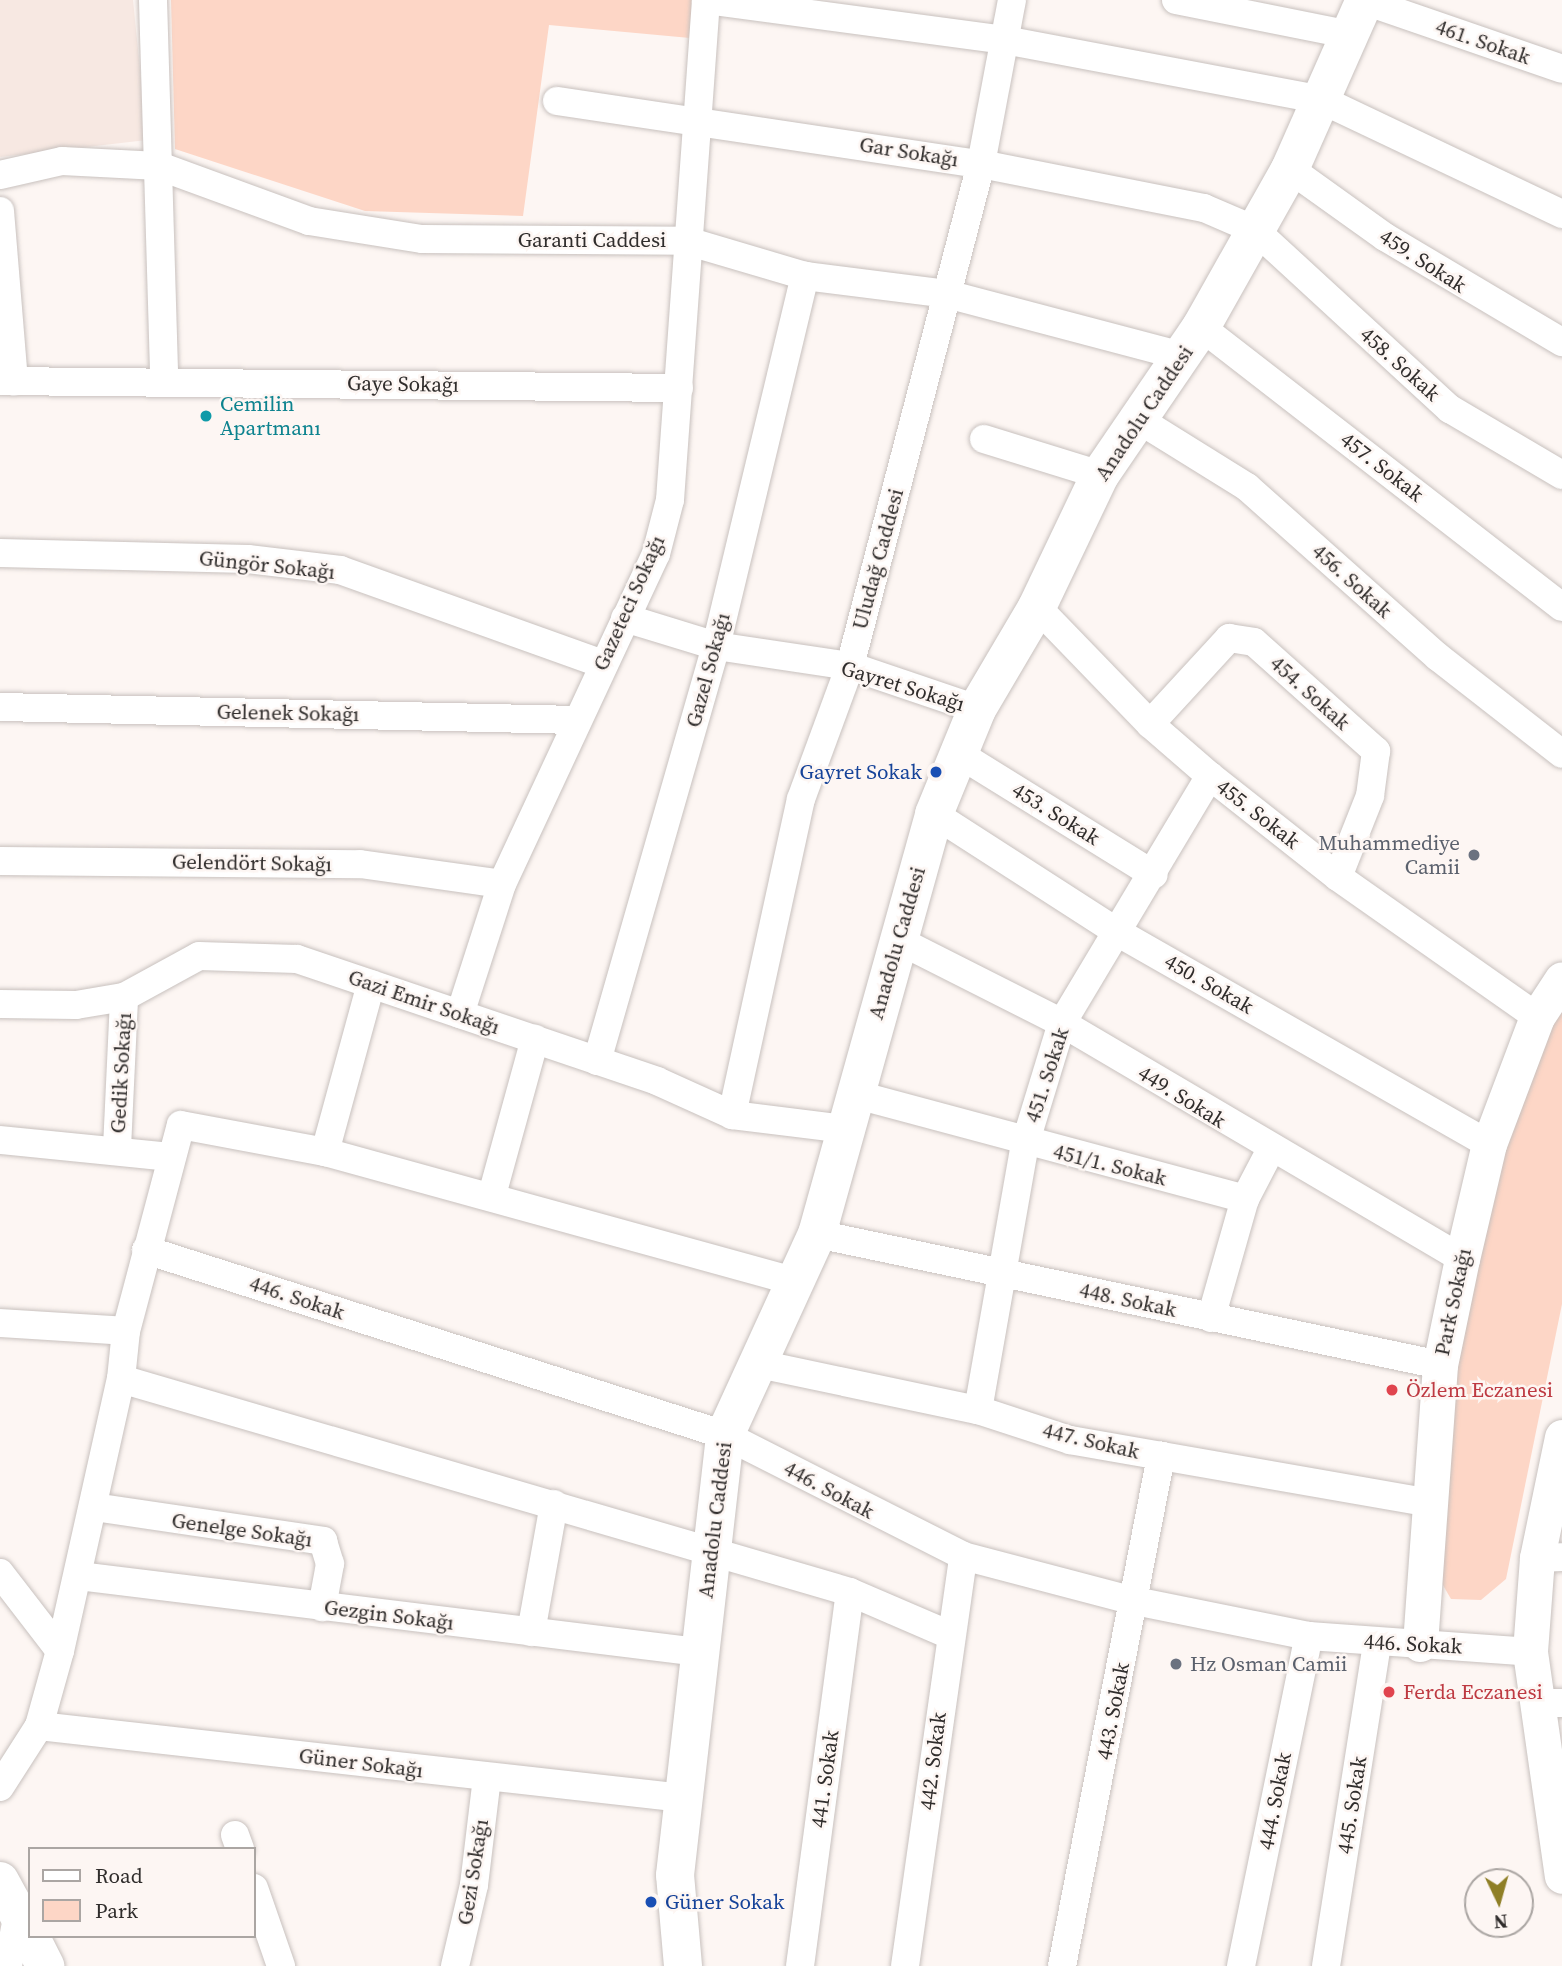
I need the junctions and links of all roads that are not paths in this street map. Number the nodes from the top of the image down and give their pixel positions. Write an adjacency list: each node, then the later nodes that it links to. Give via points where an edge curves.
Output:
1 (153, 0): 12 (street)
2 (706, 0): 6 (street); 10 (street, Gazeteci Sokağı)
3 (1012, 0): 6 (street, Uludağ Caddesi)
4 (1176, 0): 5 (street, 461. Sokak)
5 (1360, 12): 7 (street, 461. Sokak); 8 (main road, Anadolu Caddesi)
6 (1005, 40): 8 (street); 11 (street, Uludağ Caddesi)
7 (1562, 69)
8 (1322, 100): 13 (main road, Anadolu Caddesi); 16 (street)
9 (557, 101): 10 (street, Gar Sokağı)
10 (698, 119): 11 (street, Gar Sokağı); 18 (street, Gazeteci Sokağı)
11 (981, 164): 17 (street, Gar Sokağı, via 1203,208); 20 (street, Uludağ Caddesi)
12 (159, 166): 14 (street, Garanti Caddesi, via 62,161); 18 (street, Garanti Caddesi, via 309,221 422,239); 24 (street)
13 (1290, 169): 17 (main road, Anadolu Caddesi); 22 (street, 459. Sokak, via 1396,244)
14 (0, 175)
15 (0, 211): 23 (street)
16 (1562, 214)
17 (1255, 230): 21 (main road, Anadolu Caddesi); 29 (street, 458. Sokak, via 1450,409)
18 (687, 240): 19 (street, Garanti Caddesi); 25 (street, Gazeteci Sokağı)
19 (805, 275): 20 (street, Garanti Caddesi); 34 (street, Gazel Sokağı)
20 (947, 294): 21 (street, Garanti Caddesi); 36 (street, Uludağ Caddesi)
21 (1192, 342): 26 (main road, Anadolu Caddesi); 32 (street, 457. Sokak)
22 (1562, 342)
23 (7, 381): 24 (street, Gaye Sokağı)
24 (164, 381): 25 (street, Gaye Sokağı)
25 (679, 388): 33 (street, Gazeteci Sokağı, via 670,500 656,554)
26 (1136, 418): 28 (main road, Anadolu Caddesi); 42 (street, 456. Sokak, via 1247,487 1438,657)
27 (985, 439): 28 (street)
28 (1100, 475): 31 (main road, Anadolu Caddesi)
29 (1562, 475)
30 (0, 553): 35 (street, Güngör Sokağı, via 247,559 340,570)
31 (1037, 607): 38 (main road, Anadolu Caddesi); 40 (street, 455. Sokak)
32 (1562, 607)
33 (625, 618): 34 (street, Gayret Sokağı); 35 (street, Gazeteci Sokağı)
34 (716, 646): 36 (street, Gayret Sokağı); 59 (street, Gazel Sokağı)
35 (603, 664): 39 (street, Gazeteci Sokağı)
36 (850, 666): 38 (street, Gayret Sokağı); 61 (street, Uludağ Caddesi, via 801,799)
37 (0, 707): 39 (street, Gelenek Sokağı)
38 (977, 709): 41 (main road, Anadolu Caddesi)
39 (577, 720): 48 (street, Gazeteci Sokağı)
40 (1150, 724): 43 (street, 455. Sokak); 47 (street, 454. Sokak, via 1228,638 1254,642 1376,751 1370,796)
41 (958, 754): 44 (main road, Anadolu Caddesi); 46 (street, 453. Sokak)
42 (1562, 754)
43 (1210, 776): 46 (street, 451. Sokak); 47 (street, 455. Sokak)
44 (934, 814): 49 (street, 450. Sokak); 50 (main road, Anadolu Caddesi)
45 (0, 861): 48 (street, Gelendört Sokağı, via 360,864)
46 (1154, 875): 49 (street, 451. Sokak)
47 (1338, 877): 56 (street, 455. Sokak)
48 (502, 884): 55 (street, Gazeteci Sokağı)
49 (1117, 932): 57 (street, 451. Sokak); 64 (street, 450. Sokak)
50 (898, 940): 57 (street, 449. Sokak); 60 (main road, Anadolu Caddesi)
51 (1562, 979): 56 (street, Park Sokağı)
52 (371, 984): 53 (street, Gazi Emir Sokağı, via 297,959 200,957); 55 (street, Gazi Emir Sokağı); 67 (street)
53 (124, 997): 54 (street, Gazi Emir Sokağı, via 76,1005); 65 (street, Gedik Sokağı)
54 (0, 1004)
55 (460, 1014): 58 (street, Gazi Emir Sokağı)
56 (1537, 1017): 64 (street, Park Sokağı)
57 (1062, 1023): 63 (street, 451. Sokak); 66 (street, 449. Sokak)
58 (535, 1039): 59 (street, Gazi Emir Sokağı); 69 (street)
59 (597, 1061): 61 (street, Gazi Emir Sokağı)
60 (849, 1111): 61 (street, Gazi Emir Sokağı); 63 (street, 451/1. Sokak); 71 (main road, Anadolu Caddesi)
61 (732, 1115)
62 (0, 1140): 65 (street)
63 (1025, 1144): 70 (street, 451/1. Sokak); 74 (street, 451. Sokak)
64 (1489, 1144): 73 (street, Park Sokağı)
65 (117, 1149): 68 (street)
66 (1270, 1151): 70 (street); 73 (street, 449. Sokak)
67 (325, 1152): 68 (street, via 181,1125); 69 (street)
68 (169, 1157): 72 (street)
69 (492, 1195): 75 (street)
70 (1245, 1199): 76 (street)
71 (817, 1234): 74 (street, 448. Sokak); 75 (main road, Anadolu Caddesi)
72 (146, 1250): 78 (street); 83 (street, 446. Sokak)
73 (1462, 1259): 80 (street, Park Sokağı)
74 (1003, 1273): 76 (street, 448. Sokak); 82 (street, 451. Sokak)
75 (792, 1281): 79 (main road, Anadolu Caddesi)
76 (1211, 1318): 80 (street, 448. Sokak)
77 (0, 1323): 78 (street)
78 (126, 1331): 81 (street)
79 (759, 1364): 82 (street, 447. Sokak); 83 (main road, Anadolu Caddesi)
80 (1440, 1364): 86 (street, Park Sokağı)
81 (121, 1379): 87 (street); 88 (street)
82 (978, 1410): 85 (street, 447. Sokak, via 1070,1440)
83 (725, 1435): 89 (main road, Anadolu Caddesi); 90 (street, 446. Sokak)
84 (1562, 1437): 91 (street)
85 (1161, 1456): 86 (street, 447. Sokak); 95 (street, 443. Sokak)
86 (1426, 1502): 101 (street, Park Sokağı)
87 (554, 1504): 89 (street); 97 (street)
88 (94, 1507): 93 (street); 96 (street, Genelge Sokağı, via 323,1541 330,1564)
89 (711, 1552): 94 (street); 103 (main road, Anadolu Caddesi)
90 (963, 1556): 95 (street, 446. Sokak); 98 (street, 442. Sokak)
91 (1549, 1557): 104 (street)
92 (0, 1573): 102 (street)
93 (79, 1576): 96 (street, Gezgin Sokağı); 102 (street)
94 (850, 1592): 98 (street); 120 (street, 441. Sokak)
95 (1135, 1601): 99 (street, 446. Sokak); 122 (street, 443. Sokak)
96 (322, 1607): 97 (street, Gezgin Sokağı)
97 (531, 1632): 103 (street, Gezgin Sokağı)
98 (950, 1635): 121 (street, 442. Sokak)
99 (1308, 1636): 100 (street, 446. Sokak); 123 (street, 444. Sokak)
100 (1377, 1643): 101 (street, 446. Sokak); 124 (street, 445. Sokak)
101 (1420, 1644): 104 (street, 446. Sokak)
102 (60, 1651): 106 (street)
103 (699, 1652): 109 (main road, Anadolu Caddesi)
104 (1530, 1652): 105 (street)
105 (1549, 1703): 110 (street)
106 (39, 1726): 107 (street, Güner Sokağı); 108 (street)
107 (487, 1778): 109 (street, Güner Sokağı); 118 (street, Gezi Sokağı, via 474,1885)
108 (0, 1787)
109 (683, 1798): 119 (main road, Anadolu Caddesi, via 675,1875)
110 (1562, 1869)
111 (256, 1894): 117 (street)
112 (19, 1916): 113 (main road); 115 (street)
113 (28, 1933)
114 (30, 1938): 116 (main road)
115 (8, 1966)
116 (45, 1966)
117 (281, 1966)
118 (455, 1966)
119 (683, 1966)
120 (800, 1966)
121 (905, 1966)
122 (1062, 1966)
123 (1241, 1966)
124 (1326, 1966)

